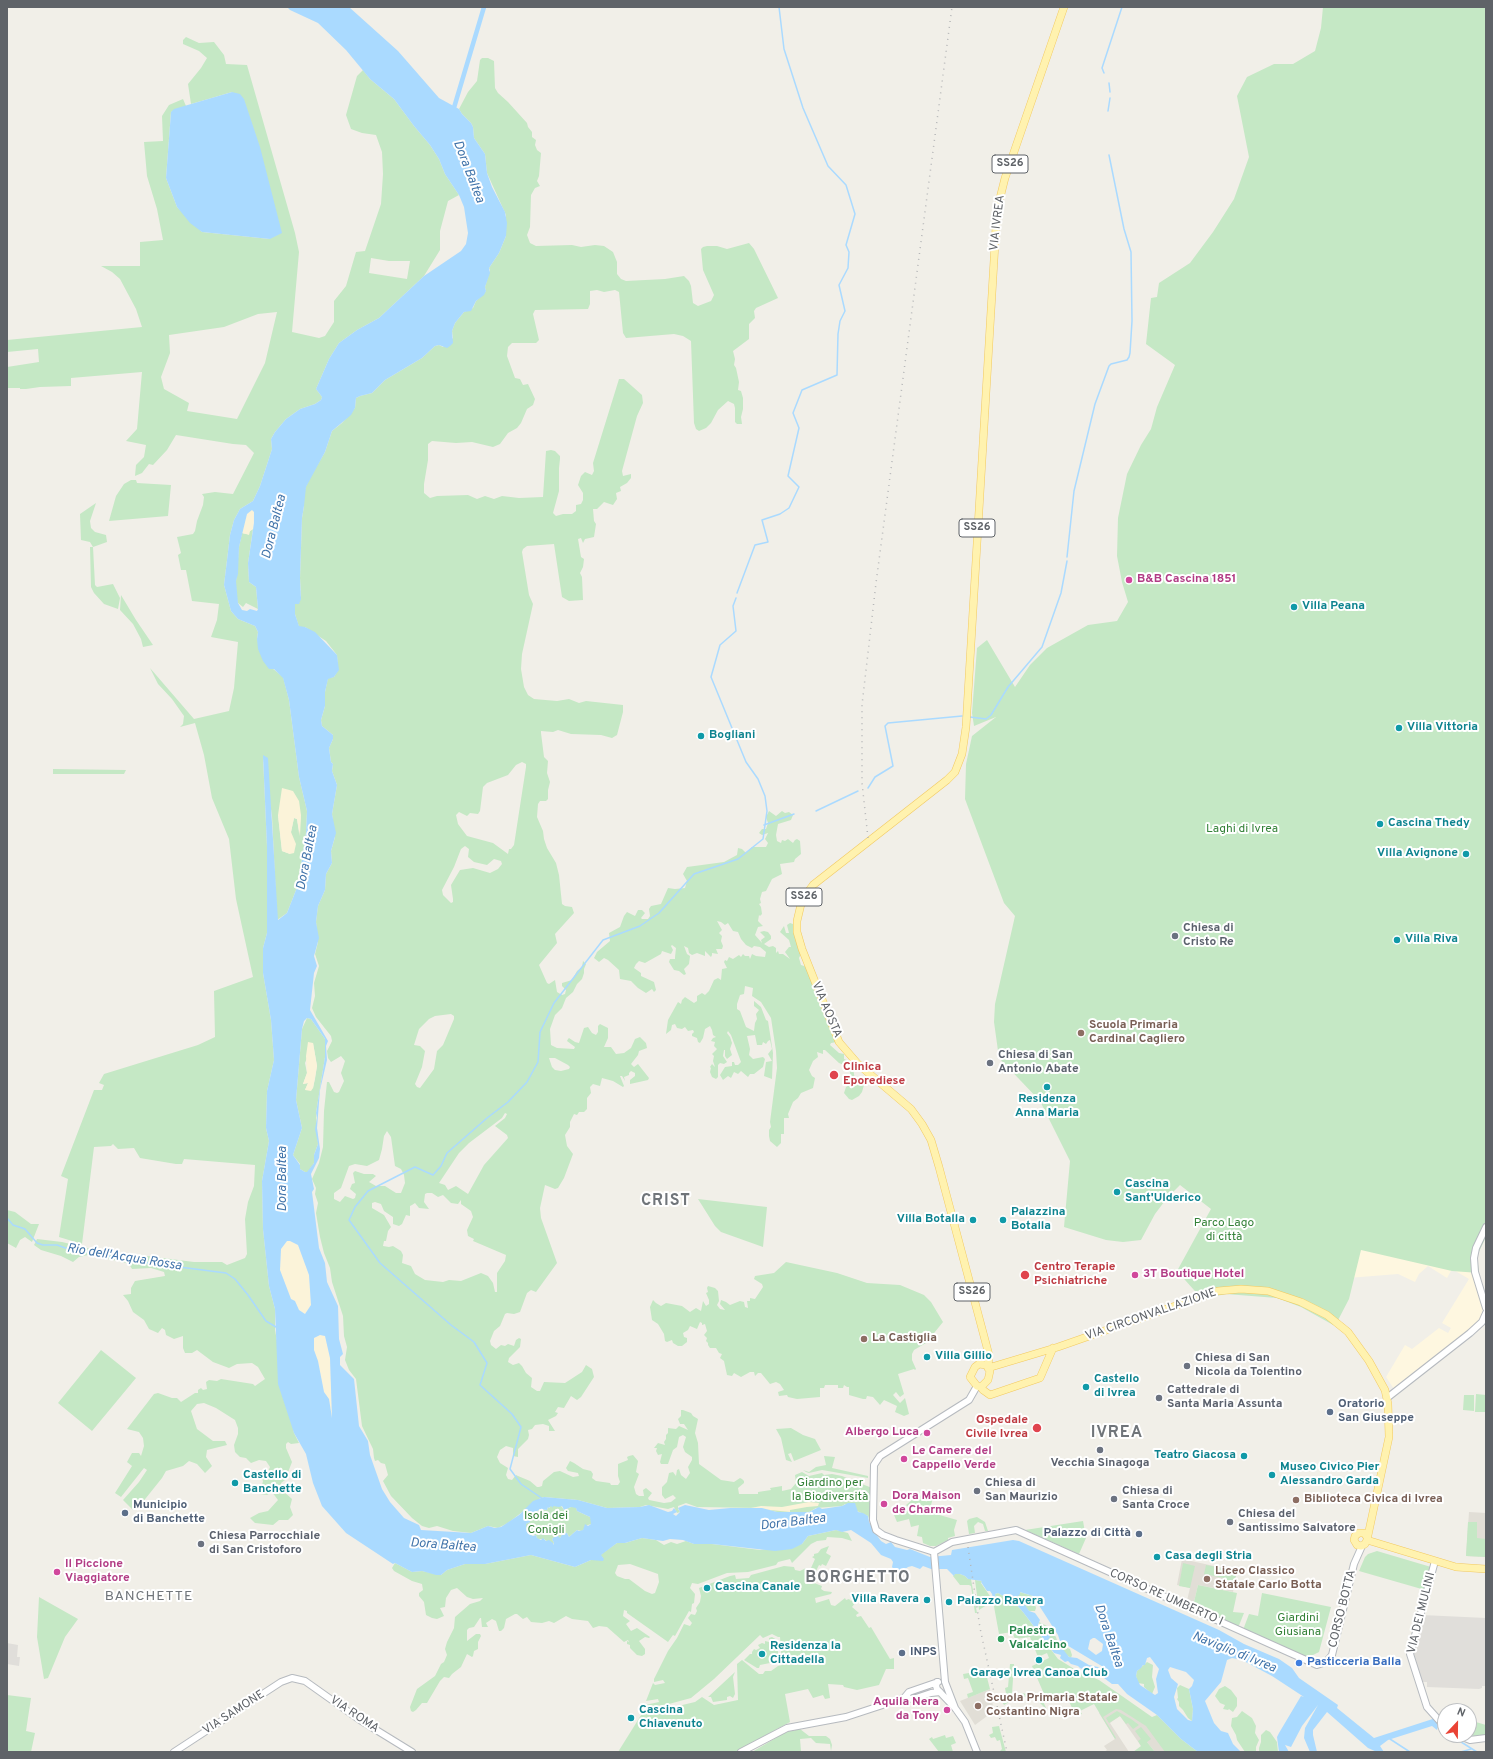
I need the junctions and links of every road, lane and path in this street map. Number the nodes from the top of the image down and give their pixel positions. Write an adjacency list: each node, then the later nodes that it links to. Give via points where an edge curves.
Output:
1 (1064, 7): 2 (main road, VIA IVREA / SS26, via 1000,197 995,230)
2 (966, 727): 7 (main road, VIA AOSTA / SS26, via 962,754 952,776 813,885 800,906 797,927 802,949 839,1042 858,1064 911,1109 931,1140)
3 (1486, 1227): 4 (main road, via 1474,1258)
4 (1486, 1308)
5 (1486, 1313): 12 (main road, via 1484,1320 1470,1333)
6 (1053, 1348): 9 (main road, VIA CIRCONVALLAZIONE); 11 (main road, via 1040,1378 990,1395); 12 (main road, VIA CIRCONVALLAZIONE, via 1214,1292 1241,1289 1268,1291 1301,1302 1342,1326 1367,1356)
7 (987, 1350): 8 (main road, VIA AOSTA / SS26); 10 (main road)
8 (989, 1359): 9 (main road); 10 (main road, VIA AOSTA / SS26)
9 (998, 1365): 10 (main road, VIA CIRCONVALLAZIONE)
10 (985, 1366): 11 (main road, via 990,1371 990,1377); 11 (main road, via 975,1367 970,1376)
11 (979, 1387): 16 (main road, via 969,1400 880,1456 874,1465 873,1520 876,1530)
12 (1387, 1398): 13 (main road, VIA CIRCONVALLAZIONE, via 1389,1437)
13 (1371, 1518): 14 (main road); 15 (main road, VIA CIRCONVALLAZIONE)
14 (1360, 1533): 15 (main road, via 1365,1534); 15 (main road, via 1354,1538 1357,1545)
15 (1365, 1542): 17 (main road); 19 (main road, CORSO BOTTA, via 1354,1564 1332,1655 1326,1662)
16 (934, 1554): 19 (main road, CORSO RE UMBERTO I, via 952,1542 1016,1530); 21 (main road, via 945,1672)
17 (1435, 1561): 18 (main road, via 1463,1568); 25 (main road, VIA DEI MULINI, via 1410,1654 1427,1707)
18 (1486, 1570)
19 (1317, 1666)
20 (296, 1679): 26 (main road, VIA SAMONE, via 281,1682); 27 (main road, VIA ROMA, via 305,1681 360,1720)
21 (942, 1683): 22 (main road, via 945,1690); 22 (main road, via 936,1688); 23 (main road, via 909,1692); 24 (main road)
22 (940, 1692): 23 (main road, via 913,1699); 24 (main road)
23 (904, 1698): 28 (main road, via 846,1717 787,1728)
24 (955, 1708): 29 (main road, via 965,1722)
25 (1437, 1718)
26 (174, 1752)
27 (412, 1752)
28 (741, 1752)
29 (977, 1752)

